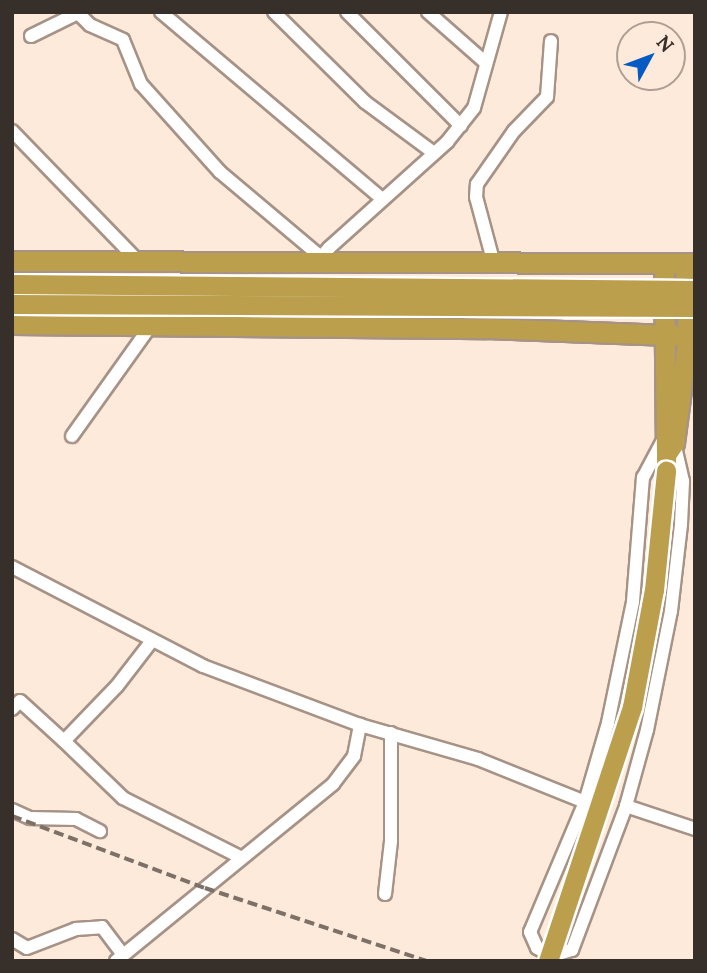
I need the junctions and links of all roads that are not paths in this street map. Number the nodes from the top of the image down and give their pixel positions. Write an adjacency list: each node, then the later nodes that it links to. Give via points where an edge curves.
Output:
1 (161, 12): 13 (street)
2 (274, 12): 12 (street, via 365,102)
3 (347, 12): 10 (street)
4 (428, 12): 9 (street)
5 (501, 12): 9 (street)
6 (77, 13): 7 (street); 15 (street, via 90,25 123,40 141,83 220,172)
7 (31, 36)
8 (551, 41): 19 (street, via 547,97 514,131 477,184 476,197)
9 (485, 62): 10 (street, via 474,108)
10 (461, 126): 12 (street)
11 (12, 131): 18 (street)
12 (434, 153): 13 (street)
13 (380, 197): 15 (street)
14 (15, 258): 18 (highway)
15 (322, 262): 18 (highway); 19 (highway)
16 (664, 263): 17 (highway); 19 (highway); 26 (highway)
17 (690, 263): 27 (highway)
18 (141, 264)
19 (495, 264)
20 (12, 284): 21 (highway, bridge)
21 (695, 290)
22 (12, 304): 23 (highway, bridge)
23 (695, 307)
24 (12, 324): 25 (highway)
25 (152, 324): 26 (highway, via 486,328); 28 (street)
26 (667, 336): 27 (highway); 29 (highway)
27 (691, 337): 29 (highway)
28 (72, 436)
29 (667, 452): 36 (street, via 643,477 626,643); 37 (street, via 683,481 674,589 653,705); 45 (highway, bridge, via 654,590 632,707)
30 (12, 567): 31 (street)
31 (151, 642): 33 (street); 35 (street, via 117,686)
32 (12, 709): 35 (street, via 20,701)
33 (360, 725): 34 (street); 41 (street, via 354,756 341,775)
34 (391, 733): 36 (street, via 478,759); 42 (street, via 391,841)
35 (64, 741): 41 (street, via 123,798)
36 (585, 802): 37 (street, via 530,932 537,948 552,956 572,950)
37 (626, 806): 39 (street)
38 (12, 810): 40 (street, via 30,818 76,819)
39 (695, 829)
40 (100, 831)
41 (242, 858): 44 (street)
42 (385, 894)
43 (12, 939): 44 (street, via 27,947 76,929 102,927)
44 (119, 958)
45 (548, 961)

